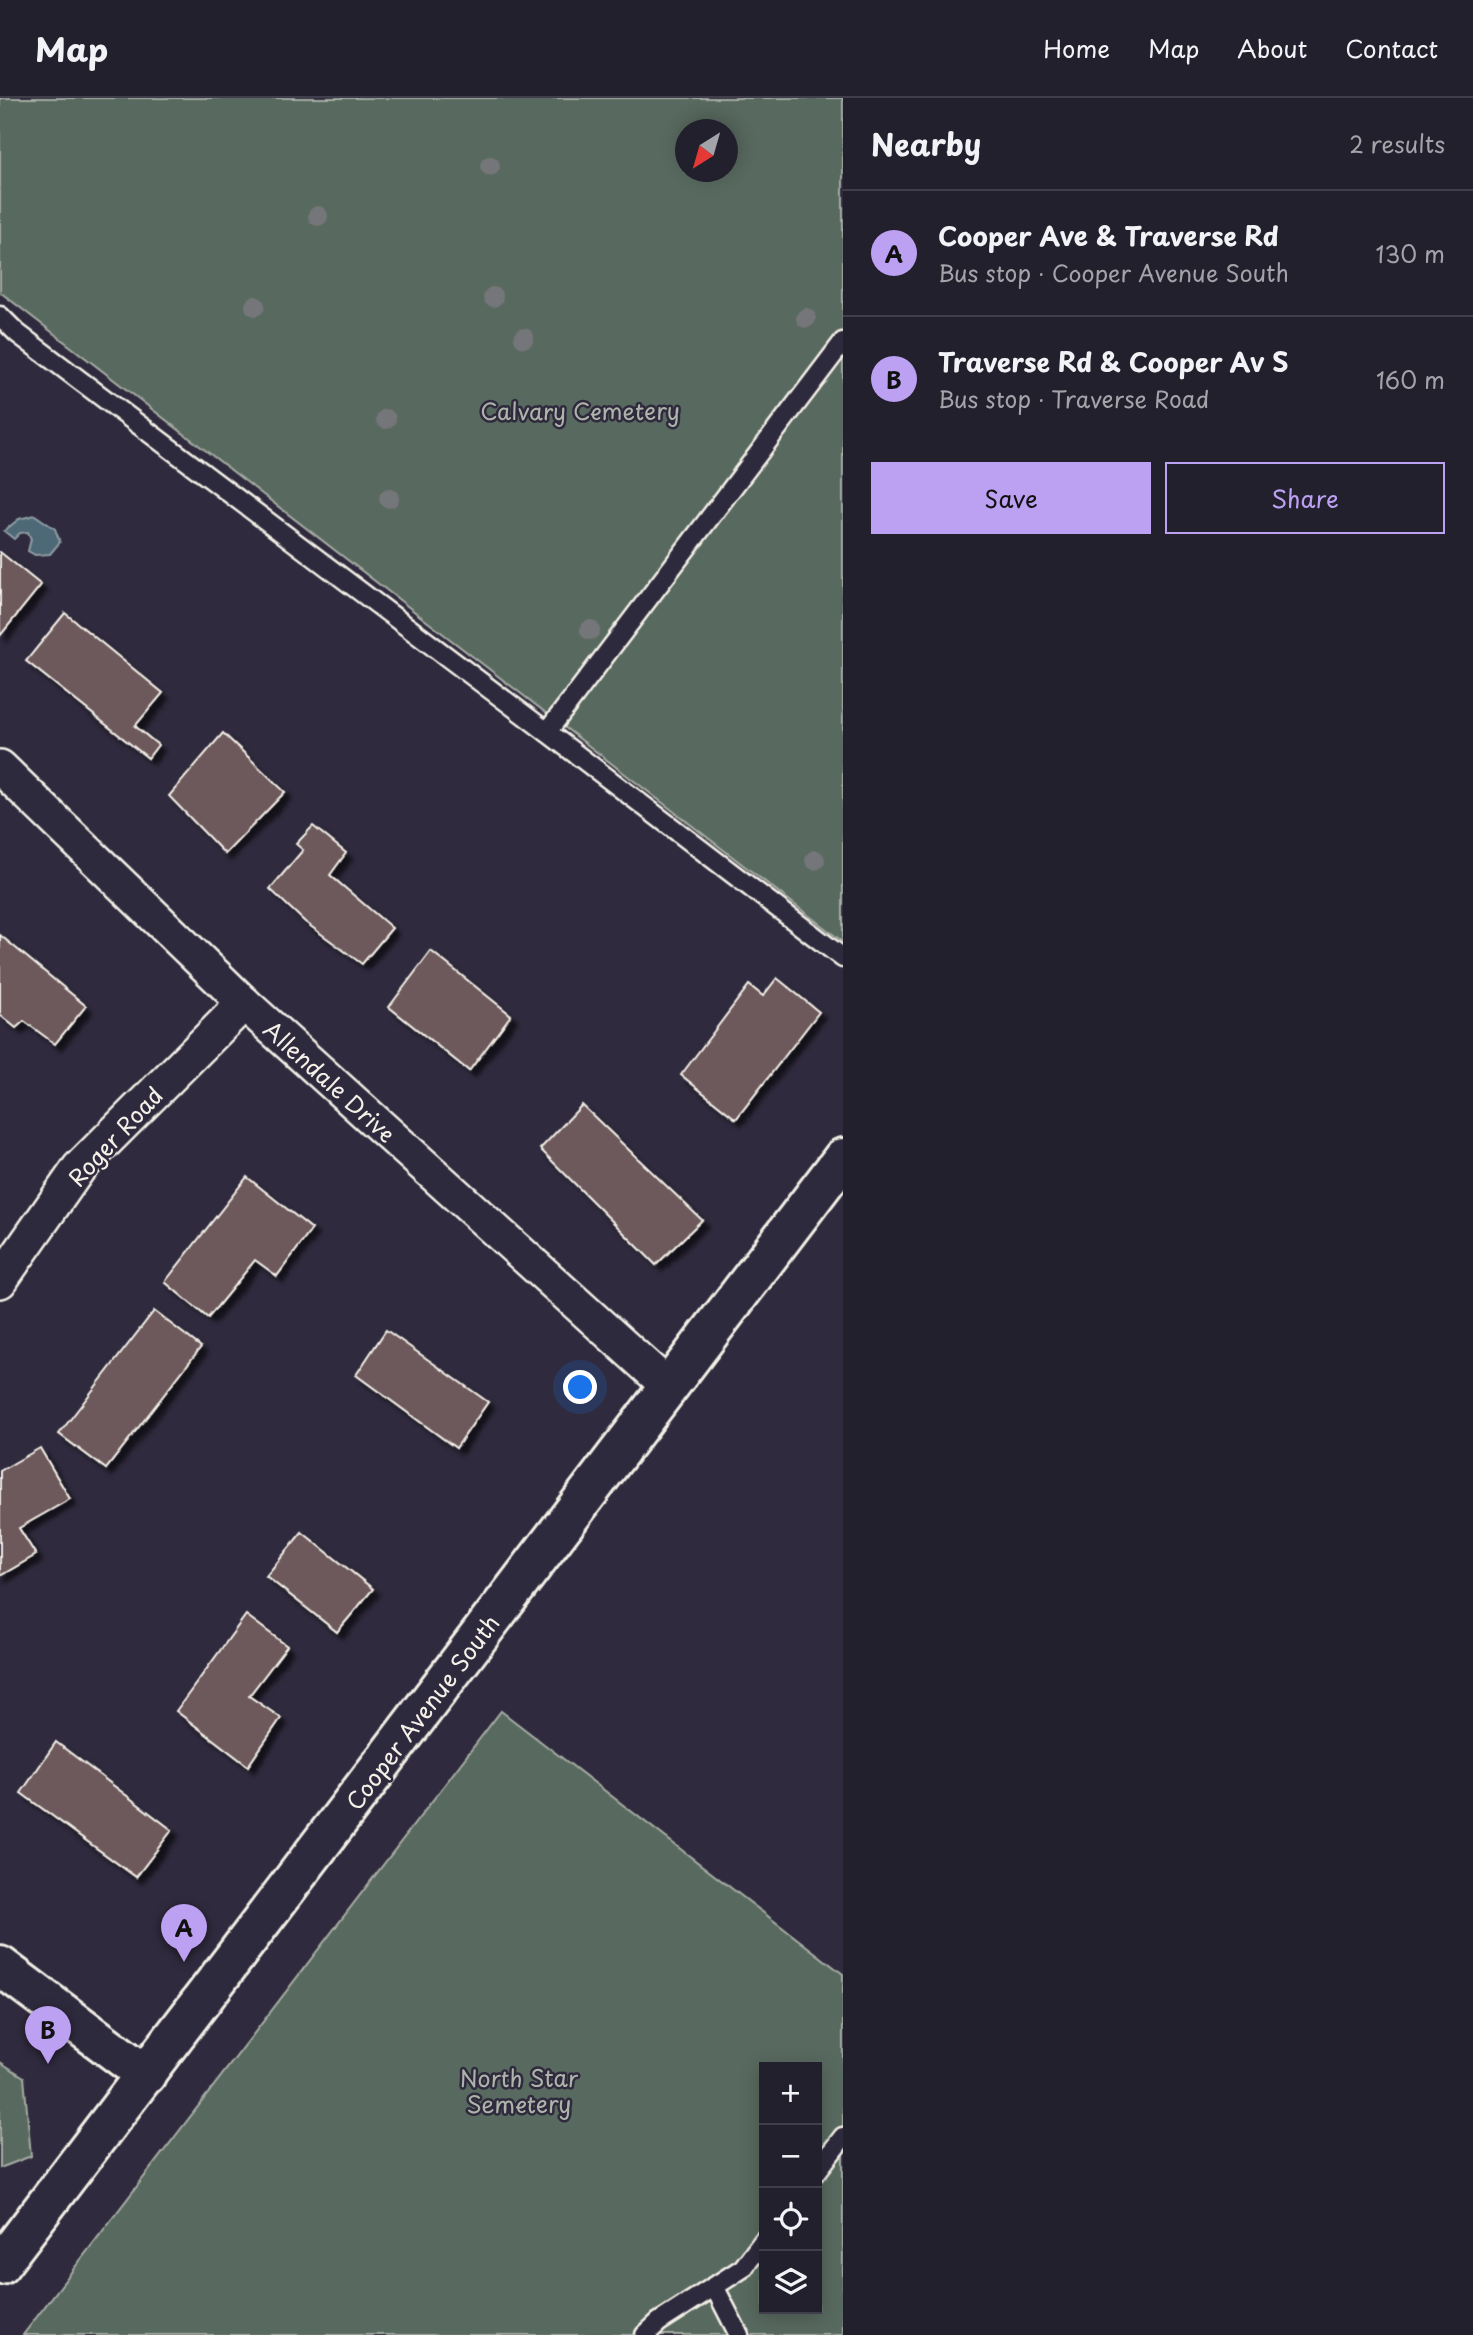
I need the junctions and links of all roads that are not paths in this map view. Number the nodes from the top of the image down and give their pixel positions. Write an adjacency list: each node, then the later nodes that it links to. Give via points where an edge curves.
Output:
1 (0, 316): 3 (lane)
2 (843, 342): 3 (lane)
3 (547, 732): 5 (lane)
4 (0, 767): 6 (street, Allendale Drive)
5 (843, 958)
6 (244, 1003): 8 (street, Roger Road, via 79,1168); 9 (street, Allendale Drive)
7 (843, 1158): 9 (street, Cooper Avenue South)
8 (0, 1281)
9 (668, 1386): 11 (street, Cooper Avenue South)
10 (0, 1966): 11 (street)
11 (146, 2075): 15 (street, Cooper Avenue South)
12 (843, 2137): 13 (lane)
13 (822, 2164)
14 (759, 2247): 16 (lane, via 743,2268)
15 (0, 2265)
16 (715, 2286): 17 (lane); 18 (lane)
17 (645, 2335)
18 (739, 2335)

